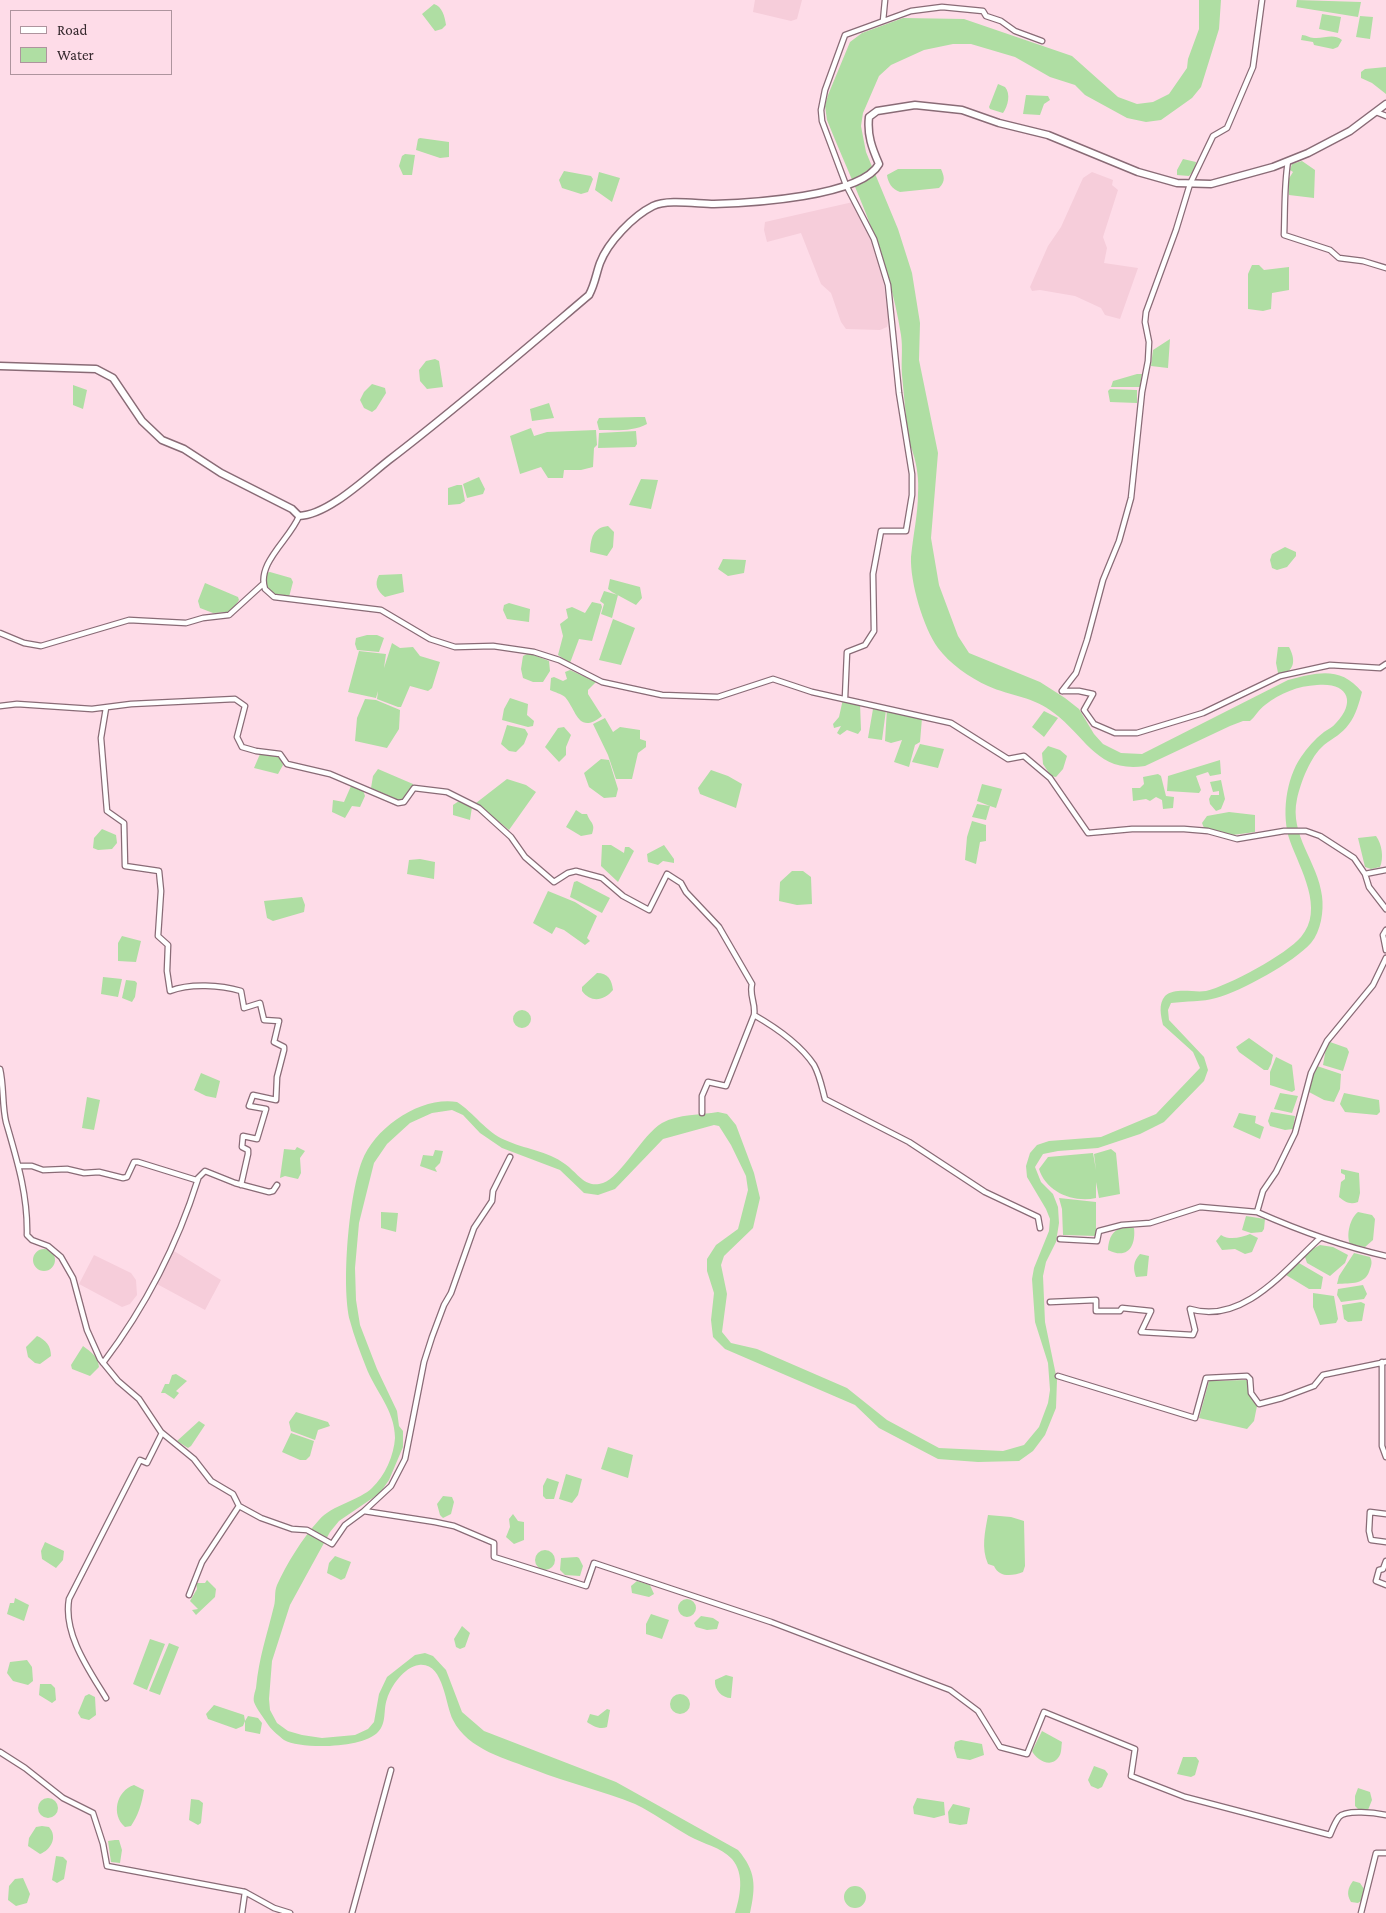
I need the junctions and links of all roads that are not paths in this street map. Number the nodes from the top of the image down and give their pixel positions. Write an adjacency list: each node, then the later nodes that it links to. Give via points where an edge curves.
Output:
1 (885, 0): 3 (street)
2 (1262, 0): 9 (street, via 1254,67 1227,128 1213,136)
3 (883, 21): 4 (street, via 925,8 983,12 1015,31); 10 (street, via 845,35 822,100 822,121)
4 (1042, 41)
5 (1386, 104): 6 (street)
6 (1376, 112): 7 (street); 8 (street, via 1350,131)
7 (1386, 116)
8 (1288, 161): 9 (street, via 1211,184); 11 (street, via 1284,236 1330,250 1339,258)
9 (1190, 184): 10 (street, via 1138,172 1048,135 962,110 915,105 877,111 869,117 869,139 879,164 875,170); 16 (street, via 1146,312 1148,361 1131,498 1079,665 1062,692 1079,690 1094,694 1084,710 1094,724 1115,733 1137,733 1203,713 1280,676 1330,665 1380,668)
10 (847, 185): 13 (street, via 764,201 655,205 616,236 600,264 589,295 441,421 346,494 316,513); 17 (street, via 874,239 888,285 912,495 906,531 881,531 873,574 874,630 865,645 847,652)
11 (1386, 268)
12 (0, 366): 13 (street, via 96,369 113,378 142,421 162,440 184,449 221,473 292,509)
13 (299, 516): 14 (street, via 295,527 268,564)
14 (263, 584): 15 (street, via 230,615 186,623 129,620 41,646); 17 (street, via 274,598 381,610 430,639 455,647 494,646 534,652 559,660 602,682 662,695 718,697 773,679 812,692)
15 (0, 634)
16 (1386, 664)
17 (845, 698): 21 (street, via 951,723 1008,759 1024,756 1050,778 1088,833 1184,829 1237,839 1300,830 1320,836 1354,858)
18 (0, 706): 19 (street)
19 (106, 708): 26 (street, via 235,699 245,706 237,737 242,747 280,754 287,764 330,774 398,802 404,802 414,788 447,792 479,808 511,837 525,857 554,882 576,871 602,878 623,896 649,910 667,874 681,883 719,927 752,984 750,994 756,1006); 32 (street, via 102,738 107,811 124,824 125,866 158,871 161,891 158,936 168,945 170,991 187,987 232,988 241,991 244,1008 260,1003 264,1020 279,1021 274,1042 284,1050 277,1077 276,1100 253,1095 250,1106 266,1109 257,1139 244,1136 242,1147 248,1150 248,1154)
20 (1386, 870): 21 (street)
21 (1365, 874): 22 (street, via 1369,887)
22 (1386, 909)
23 (1386, 930): 24 (street, via 1382,935)
24 (1386, 950)
25 (1386, 958): 34 (street, via 1373,985 1327,1040 1311,1073 1295,1133 1263,1191)
26 (754, 1015): 28 (street, via 726,1086 708,1082 702,1096); 35 (street, via 772,1025 814,1065 825,1099 830,1104 909,1142 985,1192 1038,1217)
27 (0, 1069): 30 (street, via 6,1120)
28 (702, 1113)
29 (510, 1157): 46 (street, via 493,1191 492,1201 474,1228 452,1293 432,1336 405,1459 391,1486)
30 (20, 1166): 31 (street, via 43,1170 67,1169 84,1174 98,1172 123,1178 134,1162 138,1162); 41 (street, via 27,1203 27,1235 61,1257 72,1278 87,1330)
31 (198, 1179): 32 (street, via 205,1170); 41 (street, via 186,1219 155,1285)
32 (241, 1185): 33 (street, via 270,1192)
33 (277, 1185)
34 (1257, 1212): 36 (street); 37 (street, via 1200,1207 1150,1223 1098,1230 1097,1240)
35 (1040, 1228)
36 (1320, 1238): 38 (street); 39 (street, via 1268,1287 1250,1298 1221,1311 1203,1313 1190,1309 1195,1330 1193,1335 1142,1332 1151,1311 1096,1310 1096,1300)
37 (1060, 1239)
38 (1386, 1256)
39 (1050, 1302)
40 (1384, 1362): 42 (street, via 1323,1375 1314,1386 1259,1404 1251,1392 1247,1376 1206,1378 1195,1418); 44 (street, via 1382,1446)
41 (103, 1363): 43 (street, via 139,1399)
42 (1058, 1376)
43 (162, 1433): 45 (street, via 194,1459 211,1481 233,1494); 52 (street, via 147,1463 140,1460 69,1600 67,1612 78,1648)
44 (1386, 1457)
45 (239, 1506): 46 (street, via 277,1524 306,1530 332,1544 345,1525); 51 (street, via 202,1562)
46 (364, 1511): 55 (street, via 454,1526 494,1543 494,1557 586,1586 594,1563 770,1622 950,1690 978,1711 1000,1747 1027,1754 1044,1712 1135,1749 1131,1776 1185,1796 1330,1835 1343,1814 1367,1812)
47 (1386, 1514): 48 (street, via 1370,1512 1369,1531 1371,1540)
48 (1386, 1542)
49 (1386, 1561): 50 (street, via 1376,1581)
50 (1386, 1585)
51 (189, 1595)
52 (106, 1698)
53 (0, 1752): 57 (street, via 63,1798 93,1813 107,1866)
54 (390, 1770): 60 (street)
55 (1386, 1815)
56 (1386, 1852): 61 (street, via 1376,1853)
57 (245, 1892): 58 (street); 59 (street)
58 (242, 1913)
59 (290, 1913)
60 (352, 1913)
61 (1361, 1913)

